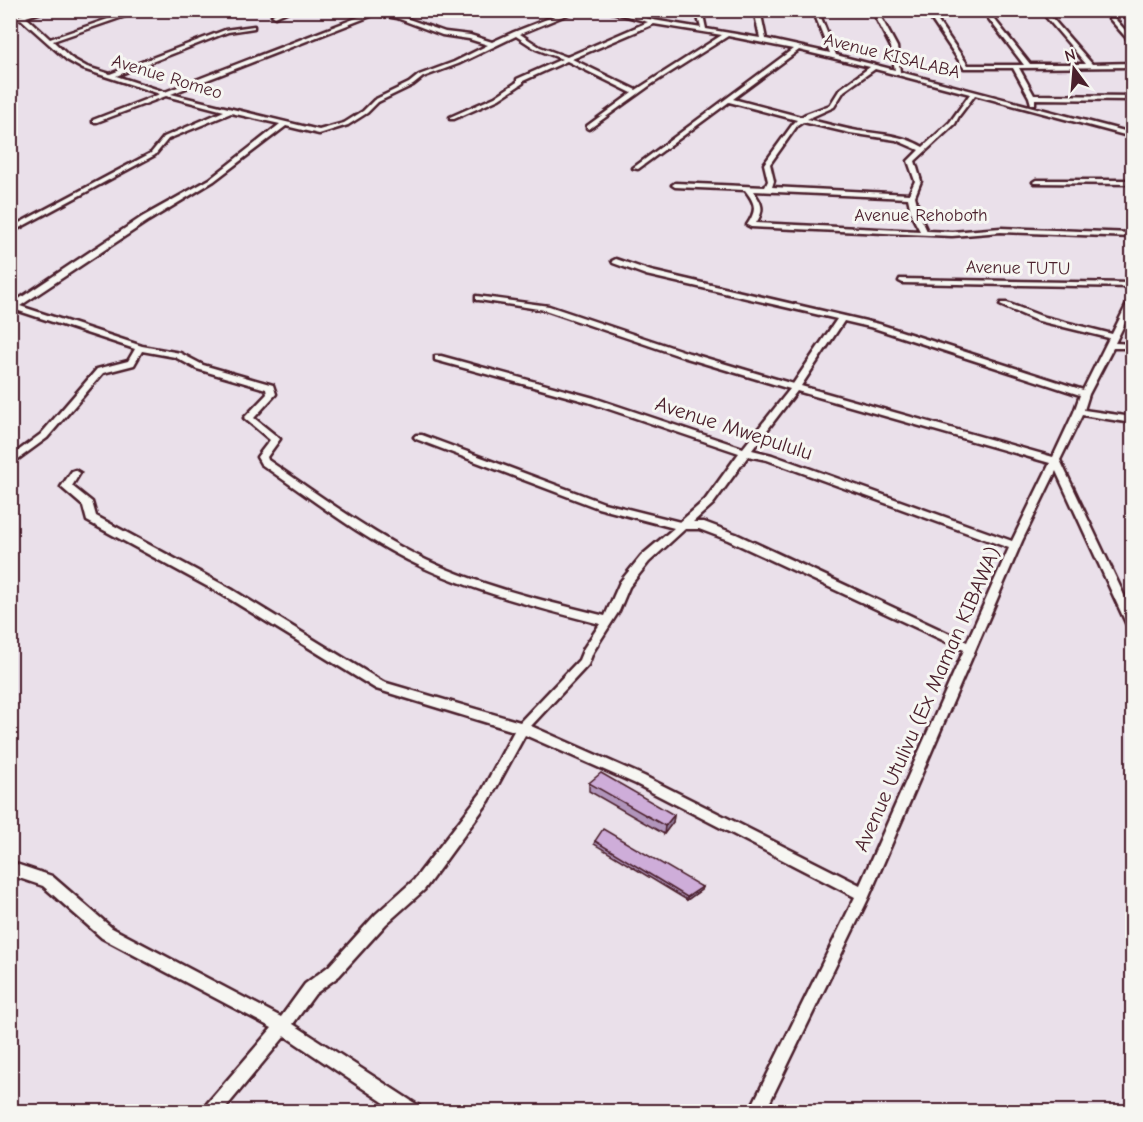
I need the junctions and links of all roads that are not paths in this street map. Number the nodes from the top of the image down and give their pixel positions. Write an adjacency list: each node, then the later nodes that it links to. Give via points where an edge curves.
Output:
1 (46, 10): 15 (street)
2 (141, 10): 24 (street)
3 (289, 10): 16 (street)
4 (576, 10): 21 (street)
5 (607, 10): 18 (street, Avenue KISALABA)
6 (699, 10): 20 (street)
7 (757, 10): 23 (street)
8 (815, 10): 28 (street)
9 (874, 10): 35 (street, via 894,47)
10 (927, 10): 33 (street, via 966,67)
11 (984, 10): 34 (street)
12 (1042, 10): 30 (street)
13 (1104, 10): 25 (street)
14 (381, 12): 26 (street, via 444,34); 39 (street)
15 (21, 14): 17 (street); 24 (street, Avenue Romeo)
16 (275, 15)
17 (10, 20)
18 (653, 22): 20 (street, Avenue KISALABA); 29 (street)
19 (252, 27): 36 (street, via 227,31)
20 (704, 31): 22 (street, Avenue KISALABA)
21 (516, 33): 26 (street); 29 (street, via 538,49)
22 (726, 35): 23 (street, Avenue KISALABA); 38 (street)
23 (763, 40): 27 (street, Avenue KISALABA)
24 (48, 41): 36 (street, Avenue Romeo, via 85,68)
25 (1132, 41)
26 (492, 44): 48 (street, Avenue Romeo, via 421,75 346,124 319,132)
27 (798, 48): 28 (street, Avenue KISALABA); 42 (street)
28 (834, 56): 32 (street, Avenue KISALABA)
29 (565, 59): 38 (street); 45 (street, via 519,80 497,98)
30 (1090, 65): 31 (street); 34 (street)
31 (1132, 65)
32 (875, 66): 35 (street, Avenue KISALABA); 46 (street, via 842,90 832,106)
33 (1015, 66): 34 (street); 40 (street)
34 (1028, 66)
35 (898, 71): 37 (street, Avenue KISALABA)
36 (111, 76): 39 (street, Avenue Romeo)
37 (974, 92): 43 (street, Avenue KISALABA); 51 (street, via 953,123)
38 (638, 93): 49 (street)
39 (167, 94): 44 (street, Avenue Romeo); 47 (street)
40 (1032, 97): 41 (street); 43 (street)
41 (1132, 98)
42 (728, 100): 46 (street); 52 (street)
43 (1030, 107): 50 (street, Avenue KISALABA)
44 (229, 111): 48 (street, Avenue Romeo); 59 (street, via 166,138 153,154)
45 (452, 118)
46 (804, 120): 51 (street); 57 (street, via 795,125 767,164 771,182)
47 (95, 121)
48 (283, 125): 68 (street, via 212,180)
49 (590, 126)
50 (1132, 135)
51 (922, 149): 58 (street, via 911,161 918,182)
52 (636, 168)
53 (1036, 182): 54 (street)
54 (1132, 182)
55 (675, 185): 56 (street)
56 (748, 189): 57 (street); 60 (street, Avenue Rehoboth, via 757,201 758,215 751,225)
57 (767, 190): 58 (street)
58 (911, 196): 60 (street)
59 (10, 231)
60 (924, 232): 61 (street, Avenue Rehoboth, via 964,234 1001,230)
61 (1132, 235)
62 (616, 261): 69 (street, via 650,273)
63 (903, 281): 64 (street, Avenue TUTU)
64 (1132, 285)
65 (480, 298): 74 (street, via 546,308)
66 (1132, 302): 70 (street, Avenue Utulivu (Ex Maman KIBAWA))
67 (1004, 305): 70 (street)
68 (12, 306): 72 (street)
69 (842, 318): 74 (street); 75 (street)
70 (1114, 341): 71 (street); 75 (street, Avenue Utulivu (Ex Maman KIBAWA))
71 (1132, 346)
72 (140, 348): 81 (street, via 131,363 100,371 44,436); 85 (street, via 270,387 272,394 249,418 275,440 262,457 264,462 365,530 472,584)
73 (438, 358): 79 (street, Avenue Mwepululu, via 591,400)
74 (796, 387): 79 (street); 80 (street)
75 (1085, 394): 76 (street, Avenue Utulivu (Ex Maman KIBAWA))
76 (1079, 412): 77 (street); 80 (street, Avenue Utulivu (Ex Maman KIBAWA))
77 (1132, 420)
78 (419, 437): 83 (street, via 602,506)
79 (745, 452): 83 (street, via 709,502); 84 (street, Avenue Mwepululu, via 769,457)
80 (1056, 460): 84 (street, Avenue Utulivu (Ex Maman KIBAWA)); 86 (street)
81 (10, 462)
82 (75, 473): 88 (street, via 66,488 88,504 91,518 227,592 380,686)
83 (681, 526): 85 (street, via 624,585); 87 (street, via 700,525 732,537)
84 (1015, 546): 87 (street, Avenue Utulivu (Ex Maman KIBAWA))
85 (606, 621): 88 (street, via 585,662)
86 (1132, 623)
87 (970, 648): 90 (street, Avenue Utulivu (Ex Maman KIBAWA))
88 (522, 729): 90 (street, via 640,780); 91 (street, via 485,796 419,885 381,919 334,971 310,988)
89 (10, 868): 91 (street, via 47,881 107,933)
90 (863, 894): 94 (street, Avenue Utulivu (Ex Maman KIBAWA))
91 (283, 1026): 92 (street); 93 (street)
92 (211, 1112)
93 (413, 1112)
94 (757, 1112)

